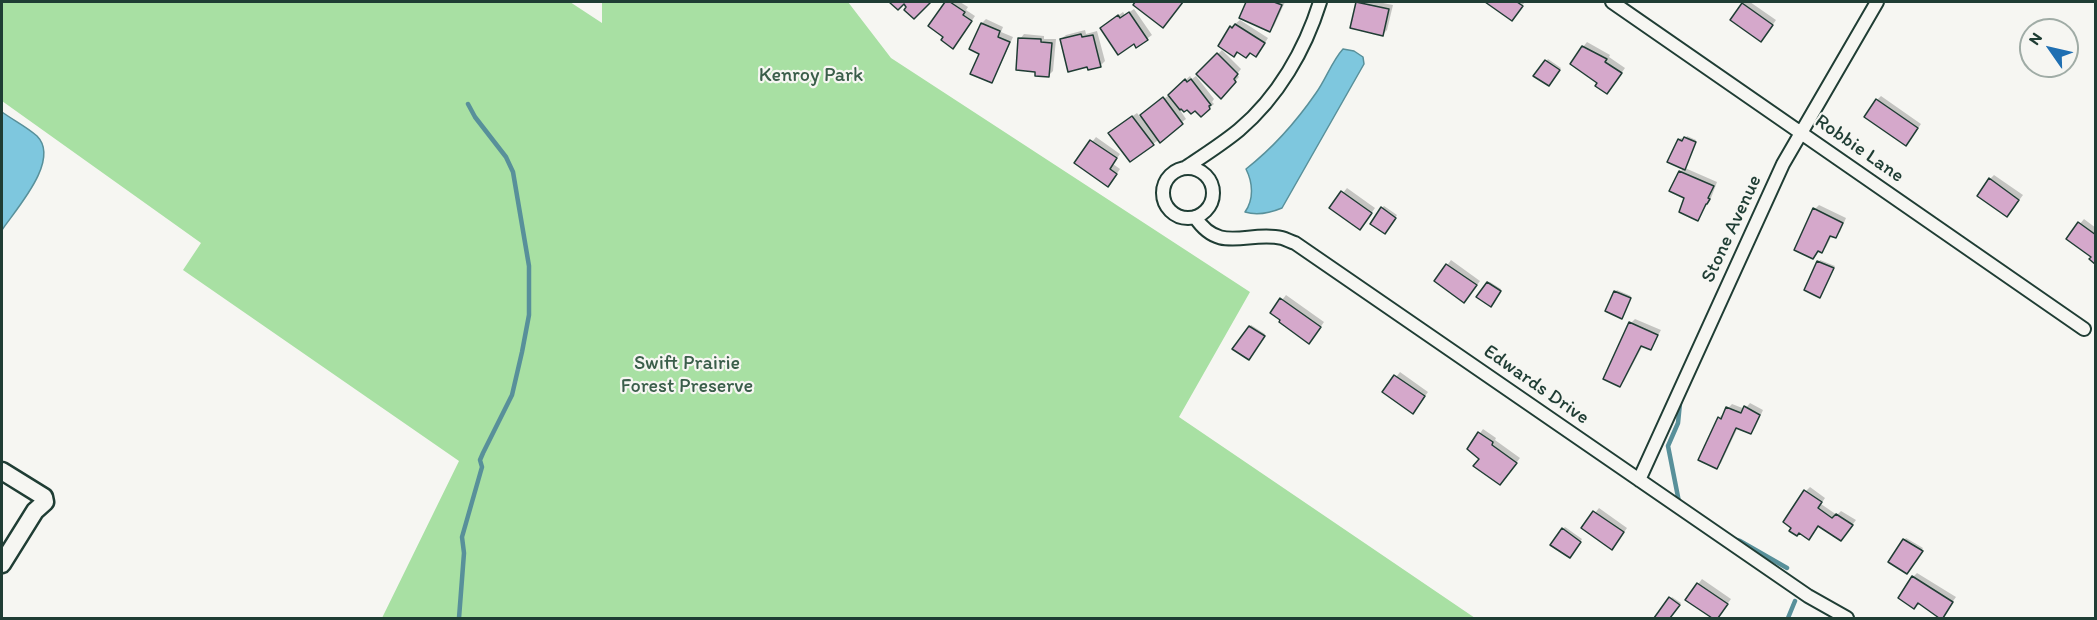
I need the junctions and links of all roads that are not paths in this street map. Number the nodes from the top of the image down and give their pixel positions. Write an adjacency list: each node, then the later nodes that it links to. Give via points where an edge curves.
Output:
1 (1320, 2): 5 (street, via 1300,51 1275,91 1241,129)
2 (1612, 2): 4 (street, Robbie Lane)
3 (1876, 2): 4 (street, Stone Avenue)
4 (1800, 132): 7 (street, Robbie Lane); 9 (street, Stone Avenue)
5 (1185, 168): 6 (street, via 1204,173 1213,190 1208,209); 6 (street, via 1168,178 1163,197 1173,213 1182,218)
6 (1195, 217): 9 (street, Edwards Drive, via 1211,235 1227,240 1281,238 1295,243)
7 (2084, 329)
8 (2, 471): 10 (street, via 44,496 45,502 35,511)
9 (1639, 480): 11 (street, Edwards Drive, via 1808,596)
10 (2, 564)
11 (1847, 618)

